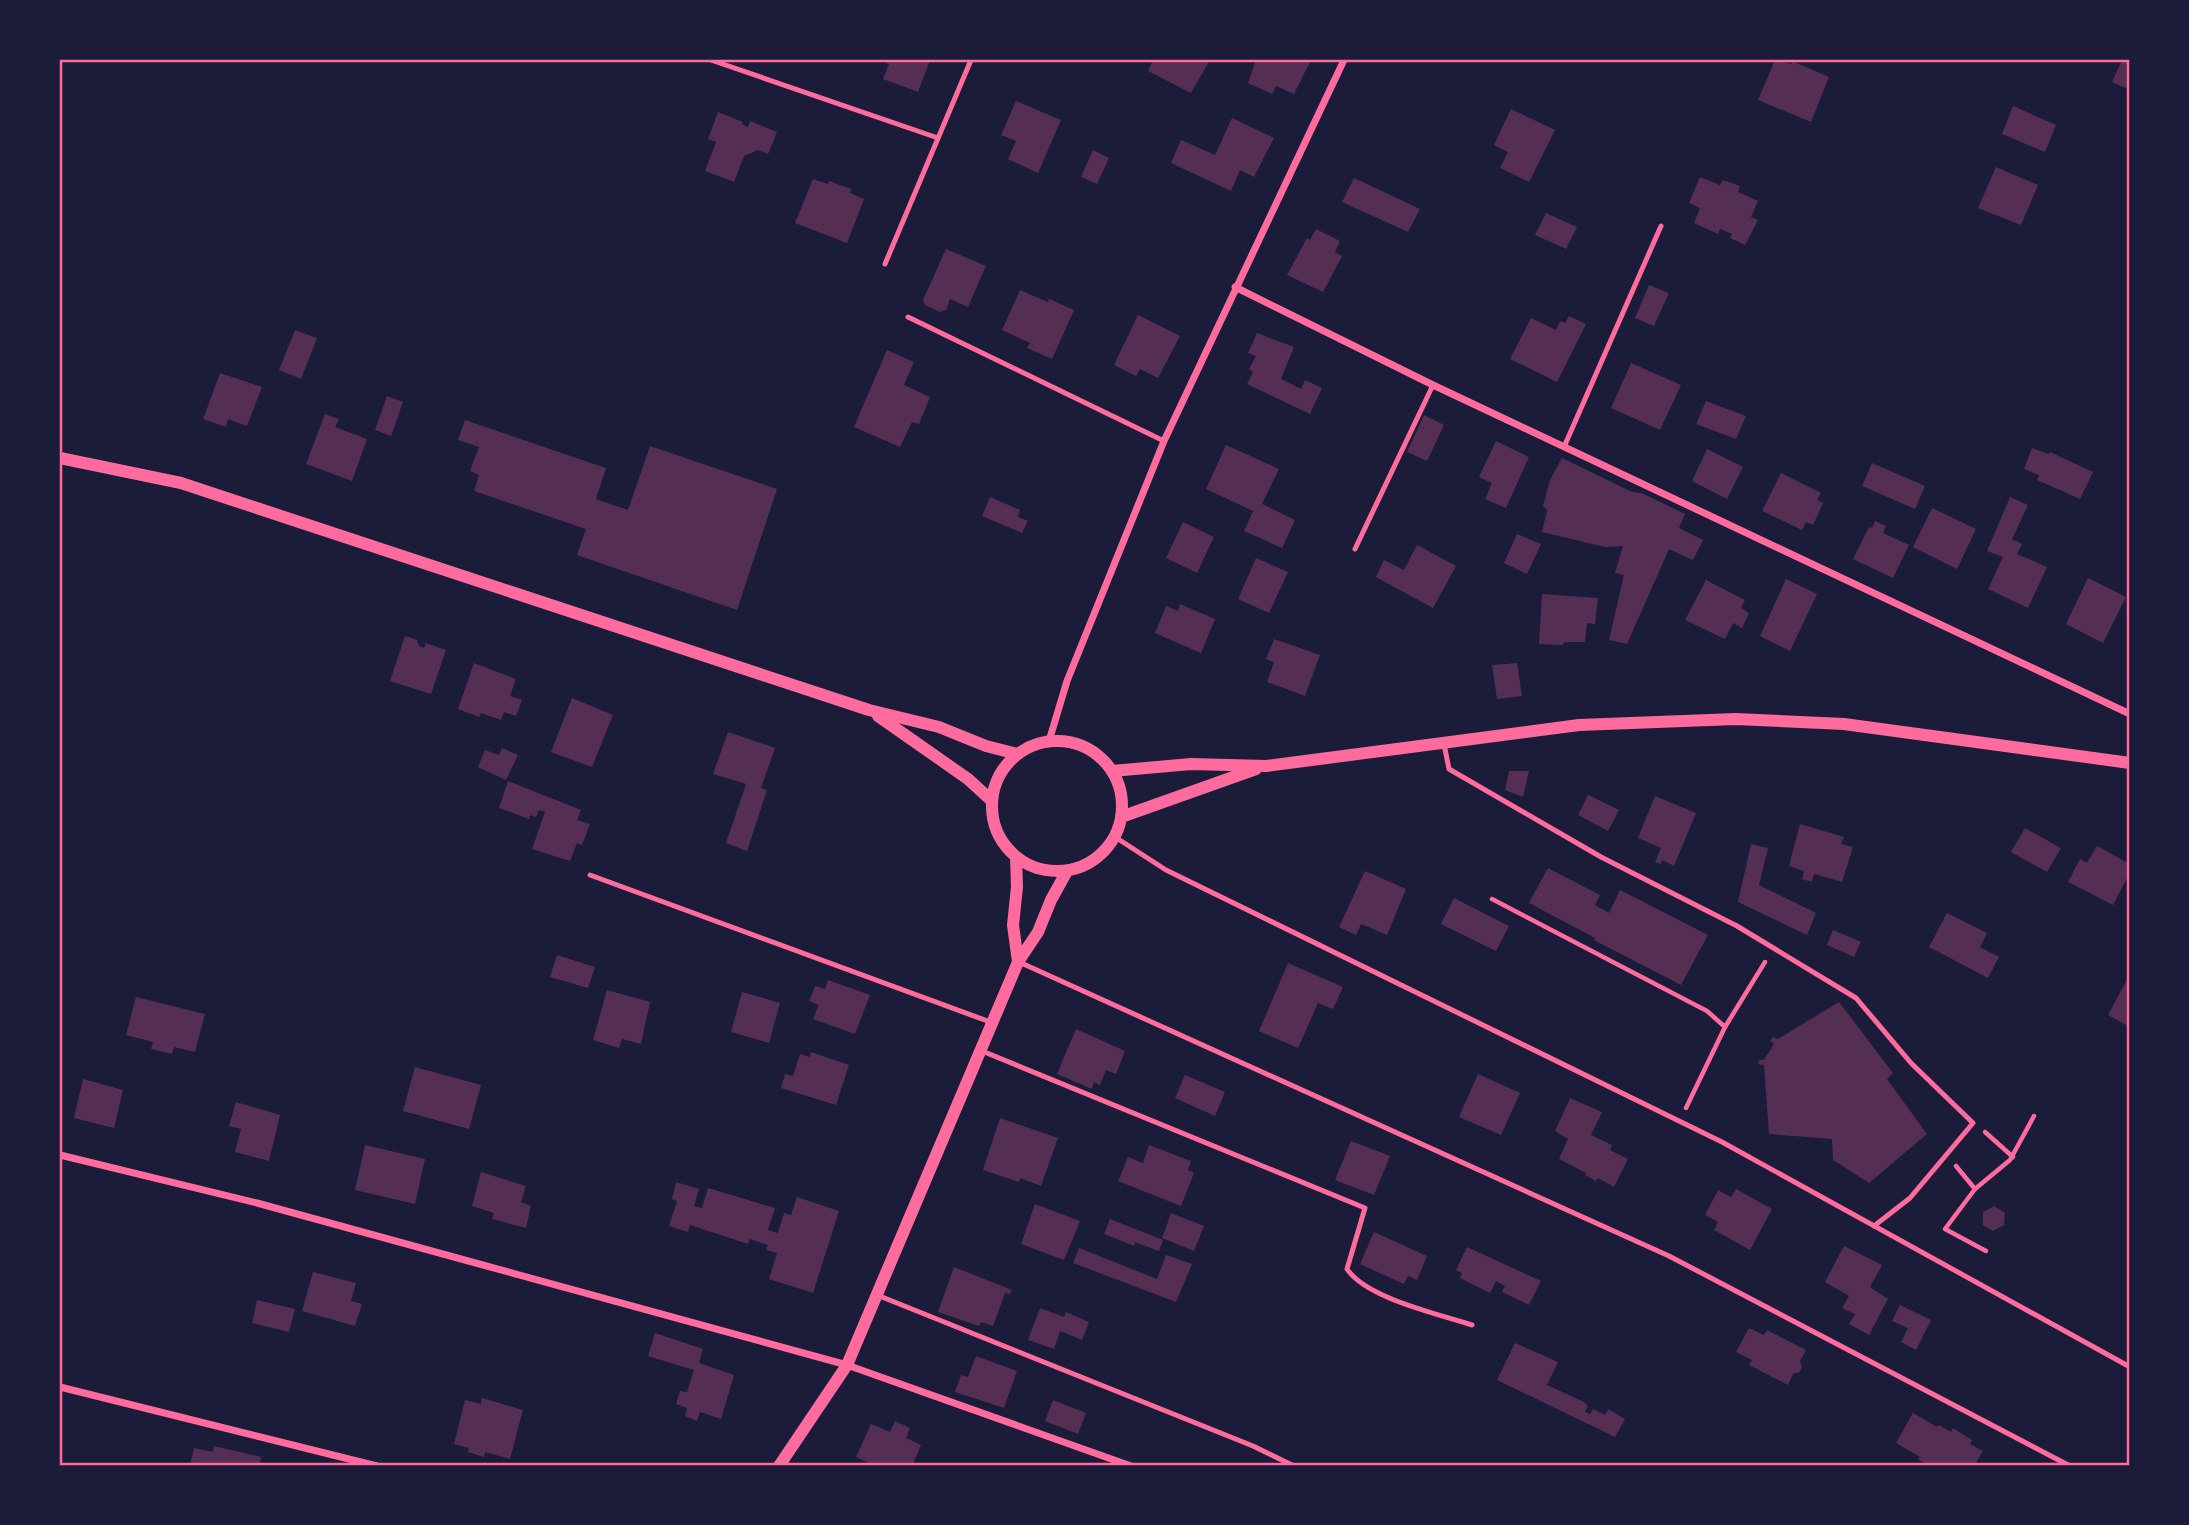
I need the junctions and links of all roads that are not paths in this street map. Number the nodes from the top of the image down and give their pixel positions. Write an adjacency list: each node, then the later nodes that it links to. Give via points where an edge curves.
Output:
1 (711, 60): 4 (lane)
2 (971, 60): 4 (lane)
3 (1344, 60): 7 (street)
4 (938, 138): 6 (lane)
5 (1661, 226): 11 (lane)
6 (885, 264)
7 (1235, 287): 9 (street); 10 (street)
8 (908, 317): 10 (lane)
9 (1433, 385): 11 (street); 13 (lane)
10 (1164, 441): 16 (street, via 1067,681)
11 (1564, 447): 15 (street)
12 (60, 458): 14 (street, via 181,483)
13 (1355, 549)
14 (869, 710): 18 (street, via 939,727); 22 (street)
15 (2130, 714)
16 (1049, 741): 18 (street); 21 (street, via 1084,747)
17 (1443, 741): 19 (street, via 1589,724 1769,719 1918,733); 20 (street); 32 (lane, via 1449,769 1601,857 1737,926 1856,998 1911,1063 1973,1123 1910,1198)
18 (1017, 754): 22 (street, via 997,780)
19 (2130, 763)
20 (1266, 766): 21 (street, via 1191,764); 23 (street)
21 (1112, 771): 23 (street, via 1121,793)
22 (992, 801): 25 (street, via 997,832)
23 (1121, 817): 24 (street)
24 (1115, 837): 26 (street, via 1095,860); 32 (lane, via 1166,870 1722,1142)
25 (1016, 857): 26 (street, via 1040,869); 28 (street, via 1013,925)
26 (1067, 871): 28 (street)
27 (590, 875): 29 (lane)
28 (1018, 962): 29 (street); 42 (lane, via 1669,1256)
29 (993, 1023): 30 (street)
30 (982, 1051): 33 (street); 34 (lane, via 1365,1208 1347,1269 1354,1279 1372,1291)
31 (60, 1155): 35 (street, via 257,1203)
32 (1874, 1226): 36 (lane)
33 (877, 1295): 35 (street); 41 (lane)
34 (1472, 1325)
35 (847, 1365): 39 (street); 40 (street)
36 (2130, 1367)
37 (60, 1387): 38 (street)
38 (377, 1465)
39 (779, 1465)
40 (1131, 1465)
41 (1294, 1465)
42 (2070, 1465)

